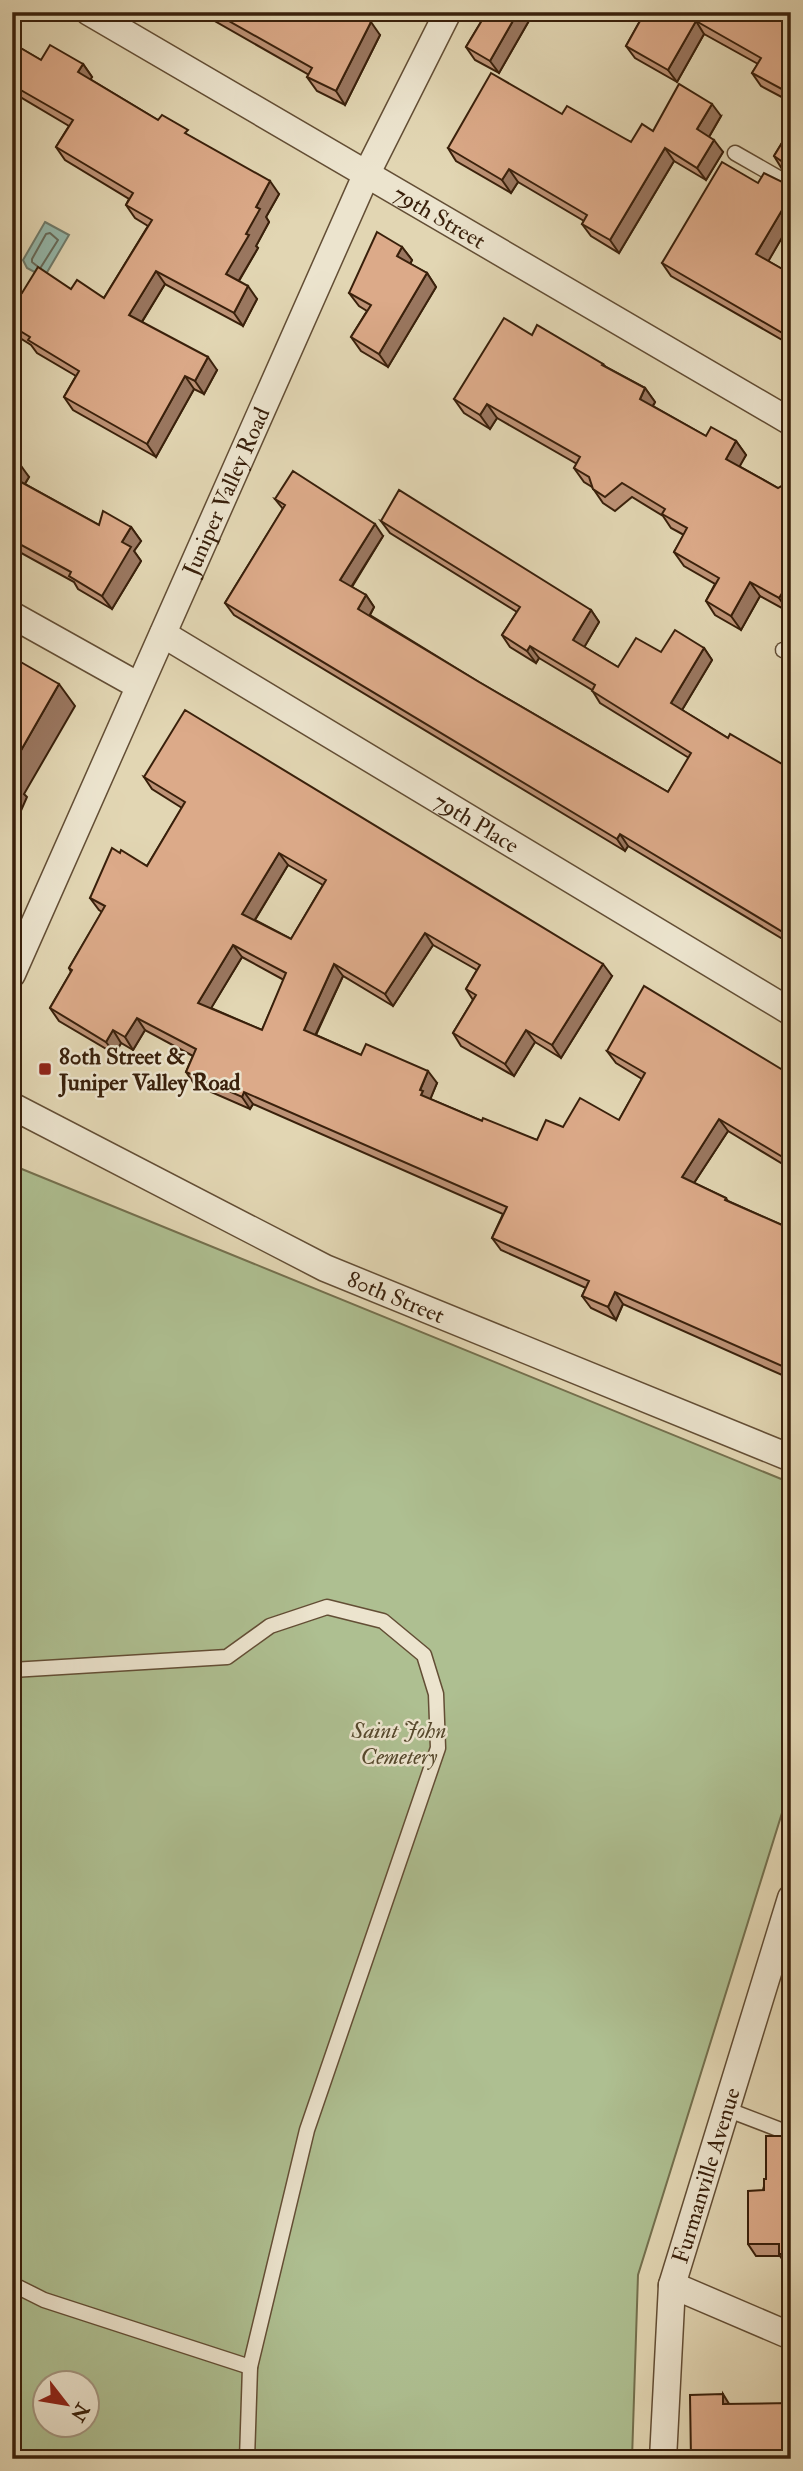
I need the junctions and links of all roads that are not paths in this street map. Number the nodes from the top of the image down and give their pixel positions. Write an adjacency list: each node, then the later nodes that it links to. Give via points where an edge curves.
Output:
1 (89, 12): 4 (street, 79th Street)
2 (449, 12): 4 (street, Juniper Valley Road)
3 (735, 153): 5 (lane)
4 (366, 173): 6 (street, 79th Street); 8 (street, Juniper Valley Road)
5 (791, 185)
6 (791, 422)
7 (12, 615): 9 (street)
8 (163, 634): 9 (street, Juniper Valley Road); 11 (street, 79th Place)
9 (139, 686): 10 (street, Juniper Valley Road)
10 (12, 974)
11 (791, 1012)
12 (12, 1106): 13 (street, 80th Street, via 325,1268)
13 (791, 1458)
14 (12, 1670): 21 (lane, via 227,1657 270,1626 327,1607 383,1621 424,1654 436,1693 438,1748 307,2130)
15 (790, 1903): 16 (street, Furmanville Avenue)
16 (726, 2109): 17 (lane); 19 (street, Furmanville Avenue)
17 (791, 2134)
18 (12, 2284): 21 (lane, via 44,2300)
19 (672, 2285): 20 (street); 23 (street, Furmanville Avenue)
20 (791, 2336)
21 (250, 2367): 22 (lane)
22 (247, 2459)
23 (663, 2459)

